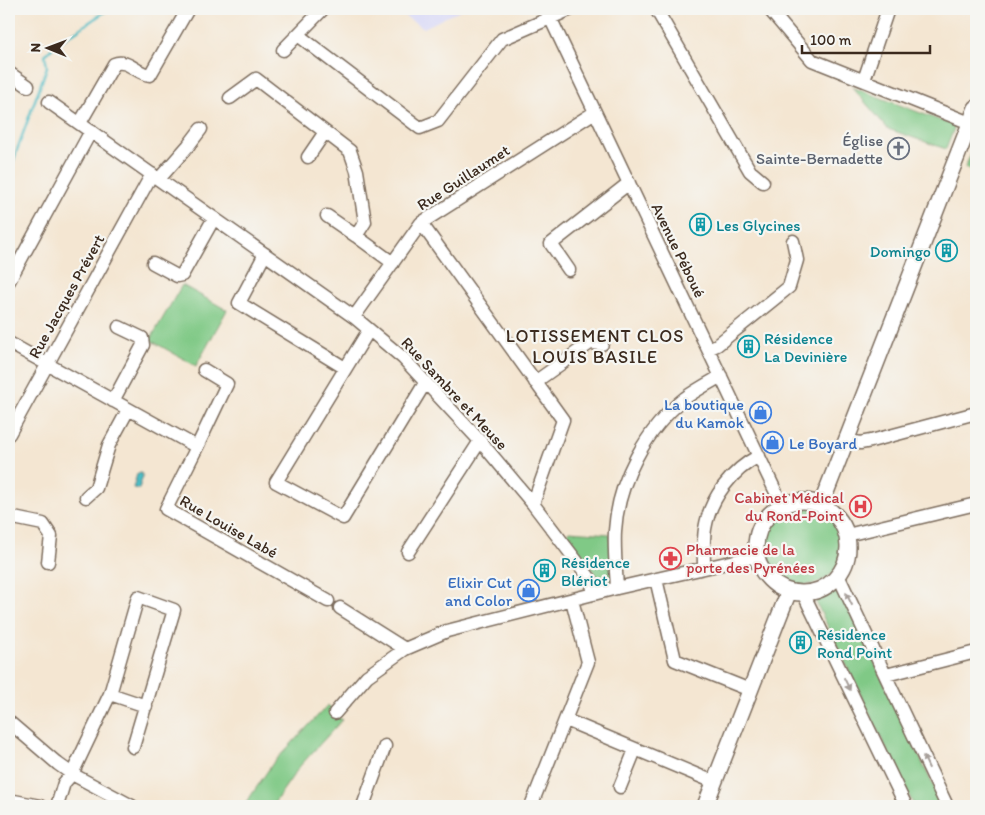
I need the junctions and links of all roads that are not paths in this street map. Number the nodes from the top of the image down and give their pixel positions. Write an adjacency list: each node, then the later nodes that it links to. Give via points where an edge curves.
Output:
1 (188, 9): 17 (street, via 150,75 124,63 114,64)
2 (323, 9): 8 (street)
3 (571, 9): 7 (street)
4 (656, 9): 24 (street, via 750,170)
5 (769, 9): 11 (street, via 812,60)
6 (888, 9): 11 (street)
7 (548, 13): 8 (street, via 502,39 438,121 420,128); 15 (street, Avenue Péboué)
8 (298, 35): 9 (street)
9 (283, 50)
10 (9, 73): 12 (street)
11 (864, 80): 16 (street)
12 (28, 86)
13 (230, 98): 20 (street, via 256,79)
14 (49, 102): 17 (street, Rue Sambre et Meuse)
15 (595, 112): 23 (street, Avenue Péboué); 27 (street, Rue Guillaumet)
16 (973, 116): 51 (main road)
17 (80, 123): 19 (street, Rue Sambre et Meuse)
18 (201, 129): 22 (street, via 188,146)
19 (91, 131): 22 (street, Rue Sambre et Meuse); 34 (street)
20 (325, 132): 21 (street); 28 (street, via 350,151 357,171 365,222)
21 (308, 157)
22 (155, 176): 26 (street, Rue Sambre et Meuse); 41 (street, Rue Jacques Prévert)
23 (628, 182): 33 (street, via 551,244); 40 (street, Avenue Péboué)
24 (763, 182)
25 (327, 216): 28 (street)
26 (214, 218): 30 (street, Rue Sambre et Meuse); 31 (street, via 182,275 177,276)
27 (421, 223): 32 (street, Rue Guillaumet); 45 (street)
28 (356, 236): 32 (street)
29 (793, 241): 40 (street, via 797,260 789,287)
30 (266, 254): 35 (street, Rue Sambre et Meuse); 42 (street, via 239,303)
31 (152, 263)
32 (393, 263): 35 (street, Rue Guillaumet)
33 (569, 270)
34 (9, 281)
35 (354, 318): 37 (street, Rue Sambre et Meuse)
36 (119, 327): 47 (street, via 142,338 142,345)
37 (368, 330): 42 (street); 46 (street, Rue Sambre et Meuse, via 403,358)
38 (9, 343): 41 (street)
39 (602, 344): 45 (street, via 590,343)
40 (708, 349): 44 (street, Avenue Péboué)
41 (47, 364): 47 (street); 50 (street, Rue Jacques Prévert)
42 (346, 368): 46 (street, via 276,482 343,518)
43 (204, 370): 53 (street, via 228,384)
44 (721, 376): 54 (street, Avenue Péboué); 68 (street, via 685,398 665,417 635,460 621,498 615,530)
45 (535, 382): 56 (street, via 563,420)
46 (425, 383): 52 (street, Rue Sambre et Meuse)
47 (113, 401): 48 (street)
48 (128, 410): 53 (street); 55 (street, via 109,445 96,488)
49 (976, 413): 51 (street, via 860,443)
50 (9, 434)
51 (847, 440): 57 (main road)
52 (480, 441): 56 (street, Rue Sambre et Meuse); 62 (street)
53 (197, 447): 72 (street, Rue Louise Labé, via 166,509)
54 (759, 456): 59 (street, Avenue Péboué); 65 (street, via 731,477 715,500 705,529)
55 (86, 497)
56 (533, 504): 70 (street, Rue Sambre et Meuse, via 591,580)
57 (821, 504): 59 (main road, via 795,501); 61 (main road, via 841,522)
58 (976, 504): 61 (street)
59 (782, 505): 63 (main road, via 761,526)
60 (9, 517): 64 (street, via 43,524 51,536)
61 (847, 534): 66 (main road, via 847,556)
62 (408, 552)
63 (758, 556): 65 (street); 69 (main road, via 769,578 778,586)
64 (48, 562)
65 (704, 568): 67 (street)
66 (838, 576): 69 (main road, via 821,589); 76 (street, one-way to 66)
67 (656, 579): 68 (street); 77 (street, via 675,660)
68 (617, 588): 70 (street)
69 (796, 592): 77 (main road); 96 (street, one-way to 96)
70 (594, 594): 71 (street)
71 (572, 600): 74 (street, via 481,621); 81 (street, via 588,662)
72 (328, 601)
73 (340, 608): 74 (street)
74 (405, 649): 80 (street, via 367,676)
75 (976, 652): 76 (street)
76 (886, 676): 97 (street, one-way to 76)
77 (750, 690): 87 (main road)
78 (110, 694): 79 (street); 79 (street, via 138,598 174,610); 86 (street)
79 (146, 706): 84 (street)
80 (335, 713)
81 (566, 720): 85 (street); 94 (street)
82 (9, 722): 86 (street)
83 (385, 746): 93 (street)
84 (133, 747)
85 (635, 750): 87 (street); 88 (street)
86 (72, 774): 91 (street, via 64,783); 92 (street)
87 (714, 782): 95 (main road)
88 (620, 787)
89 (9, 800): 90 (street)
90 (40, 806)
91 (57, 806)
92 (132, 806)
93 (363, 806)
94 (531, 806)
95 (705, 806)
96 (906, 806)
97 (947, 806)

